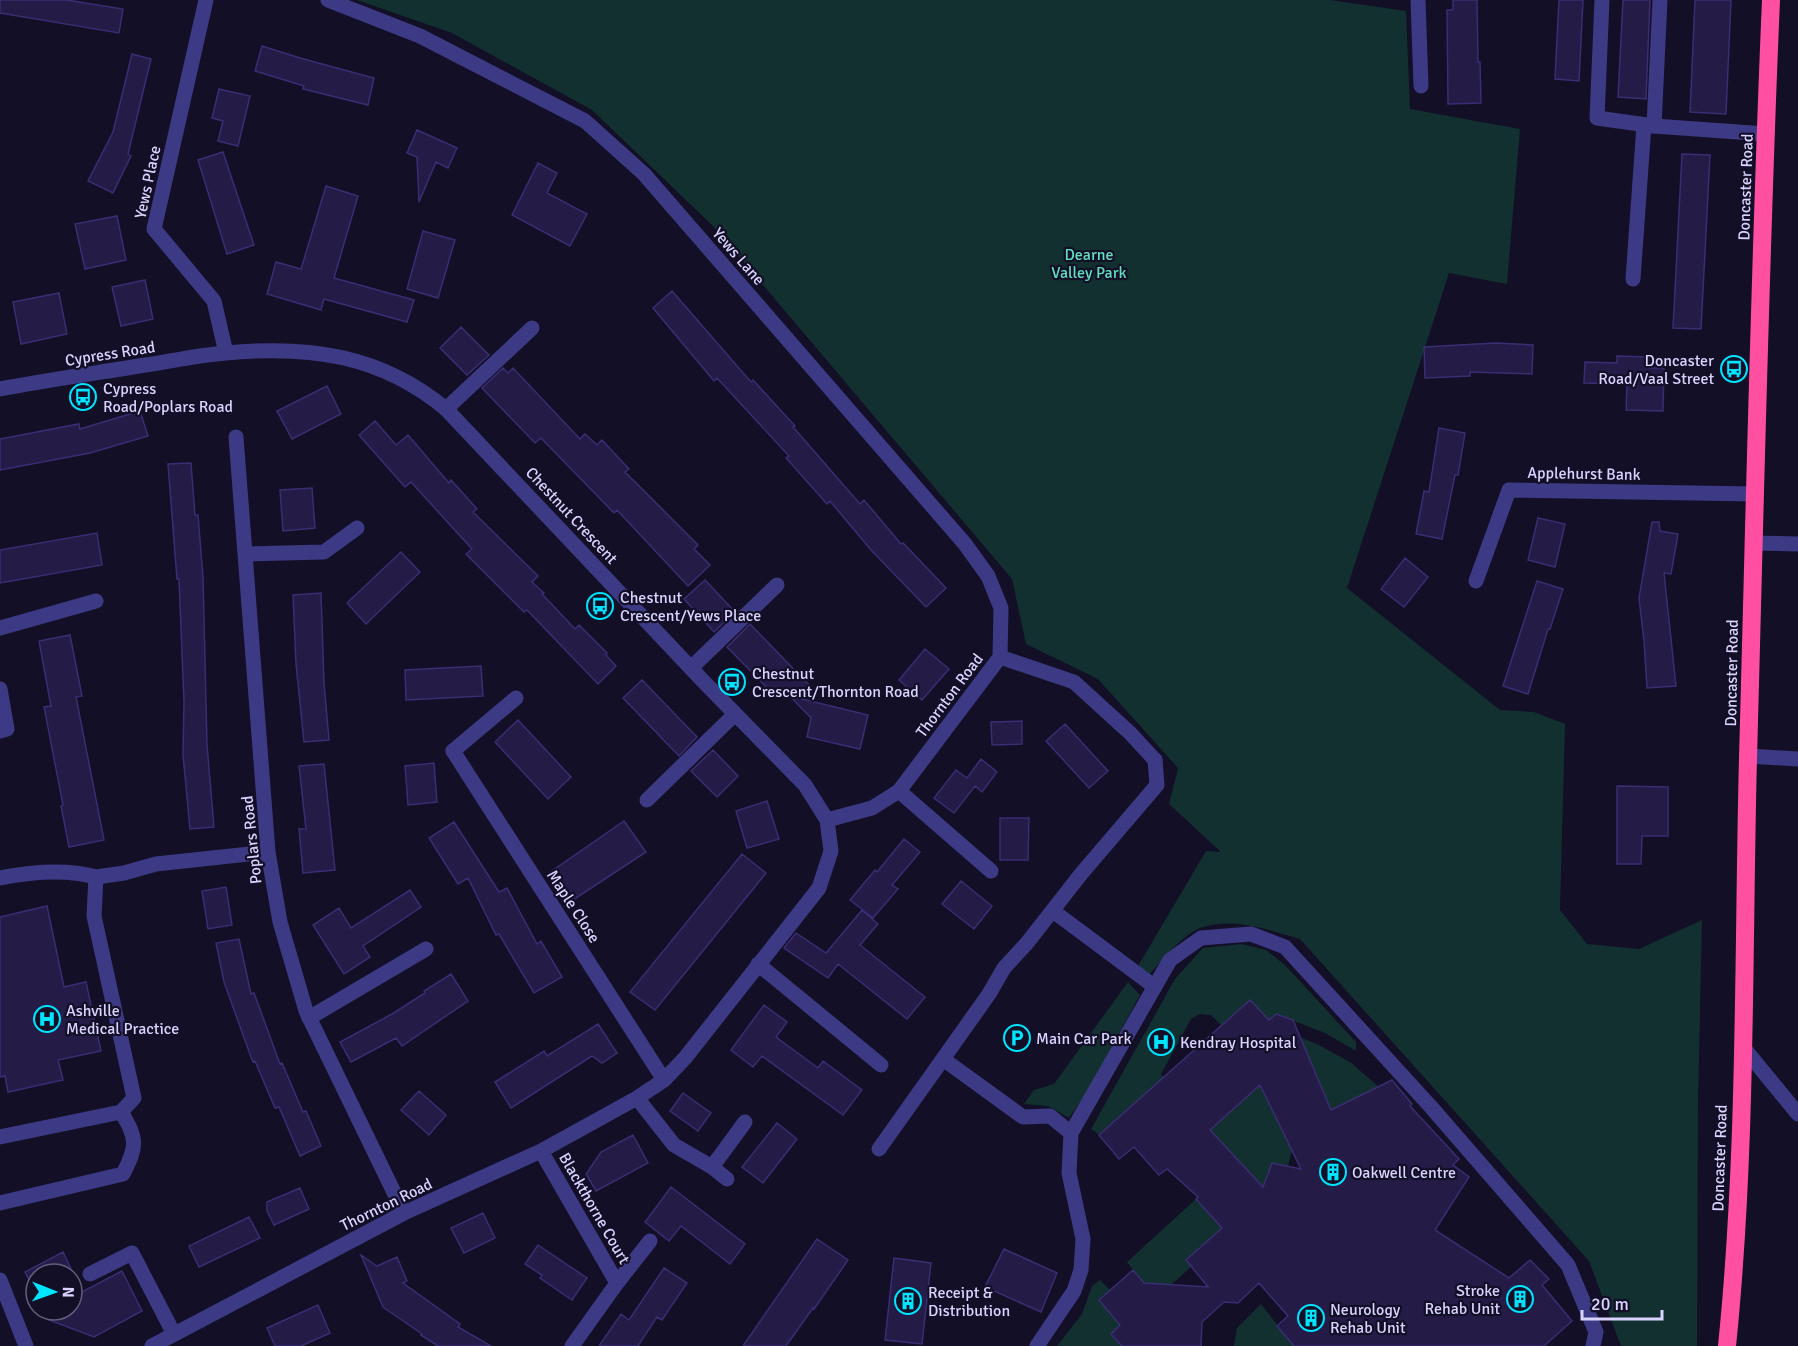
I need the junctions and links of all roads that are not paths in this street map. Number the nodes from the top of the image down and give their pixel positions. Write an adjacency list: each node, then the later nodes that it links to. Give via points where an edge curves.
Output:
1 (206, 0): 12 (street, Yews Place, via 154,229 214,301)
2 (327, 0): 25 (street, Yews Lane, via 420,36 585,121 644,174 971,552 988,576 1001,608)
3 (1418, 0): 7 (street)
4 (1602, 0): 8 (street, via 1597,118)
5 (1660, 0): 8 (street)
6 (1771, 0): 9 (highway, Doncaster Road)
7 (1421, 86)
8 (1649, 125): 9 (street); 10 (street)
9 (1766, 134): 16 (highway, Doncaster Road)
10 (1633, 279)
11 (532, 328): 14 (street)
12 (226, 353): 13 (street, Cypress Road); 14 (street, Chestnut Crescent, via 301,351 356,359 392,373)
13 (0, 389)
14 (446, 410): 26 (street, Chestnut Crescent)
15 (236, 437): 20 (street, Poplars Road)
16 (1755, 494): 18 (highway, Doncaster Road); 21 (street, Applehurst Bank, via 1509,490)
17 (357, 528): 20 (street, via 324,552)
18 (1753, 543): 19 (street); 31 (highway, Doncaster Road)
19 (1798, 544)
20 (246, 554): 36 (street, Poplars Road)
21 (1476, 581)
22 (777, 585): 26 (street)
23 (96, 601): 24 (street)
24 (0, 628)
25 (1000, 657): 33 (street, Thornton Road); 40 (street, Thornton Road, via 1074,682 1155,760 1157,785)
26 (691, 668): 29 (street, Chestnut Crescent)
27 (0, 689): 30 (street, via 8,729)
28 (516, 698): 48 (street, Maple Close, via 453,751)
29 (735, 714): 34 (street); 35 (street, Chestnut Crescent, via 805,785)
30 (0, 731)
31 (1748, 756): 32 (street); 45 (highway, Doncaster Road)
32 (1798, 759)
33 (900, 791): 35 (street, Thornton Road, via 872,808); 37 (street)
34 (647, 800)
35 (827, 820): 42 (street, Thornton Road, via 831,851 819,888)
36 (268, 852): 38 (street, via 156,864); 44 (street, Poplars Road, via 280,922)
37 (991, 871)
38 (96, 877): 39 (street, via 81,873); 50 (street, via 96,928 134,1098)
39 (0, 878)
40 (1053, 911): 43 (street); 46 (street, via 1004,968)
41 (426, 949): 44 (street)
42 (758, 964): 47 (street); 48 (street, Thornton Road)
43 (1155, 987): 53 (street); 70 (street, via 1170,960 1201,938 1251,934 1285,947 1568,1265 1596,1332)
44 (309, 1018): 60 (street, Poplars Road)
45 (1743, 1047): 51 (street); 71 (highway, Doncaster Road)
46 (943, 1059): 53 (street, via 1023,1117 1050,1116); 55 (street)
47 (880, 1065)
48 (664, 1080): 49 (street, Thornton Road)
49 (637, 1098): 56 (street, Thornton Road); 57 (street, via 674,1145)
50 (121, 1112): 54 (street); 59 (street, via 131,1128 134,1152 123,1174)
51 (1798, 1114)
52 (745, 1122): 57 (street)
53 (1071, 1133): 69 (street, via 1069,1173 1083,1239 1082,1270 1074,1291)
54 (0, 1137)
55 (879, 1149)
56 (541, 1151): 60 (street, Thornton Road); 64 (street, Blackthorne Court)
57 (712, 1167): 58 (street)
58 (727, 1179)
59 (0, 1203)
60 (404, 1213): 65 (street, Thornton Road)
61 (650, 1241): 64 (street, Blackthorne Court)
62 (90, 1274): 65 (street, via 132,1253)
63 (0, 1280): 66 (street)
64 (616, 1283): 68 (street, Blackthorne Court)
65 (174, 1334): 67 (street, Thornton Road)
66 (26, 1346)
67 (152, 1346)
68 (572, 1346)
69 (1037, 1346)
70 (1593, 1346)
71 (1727, 1346)

